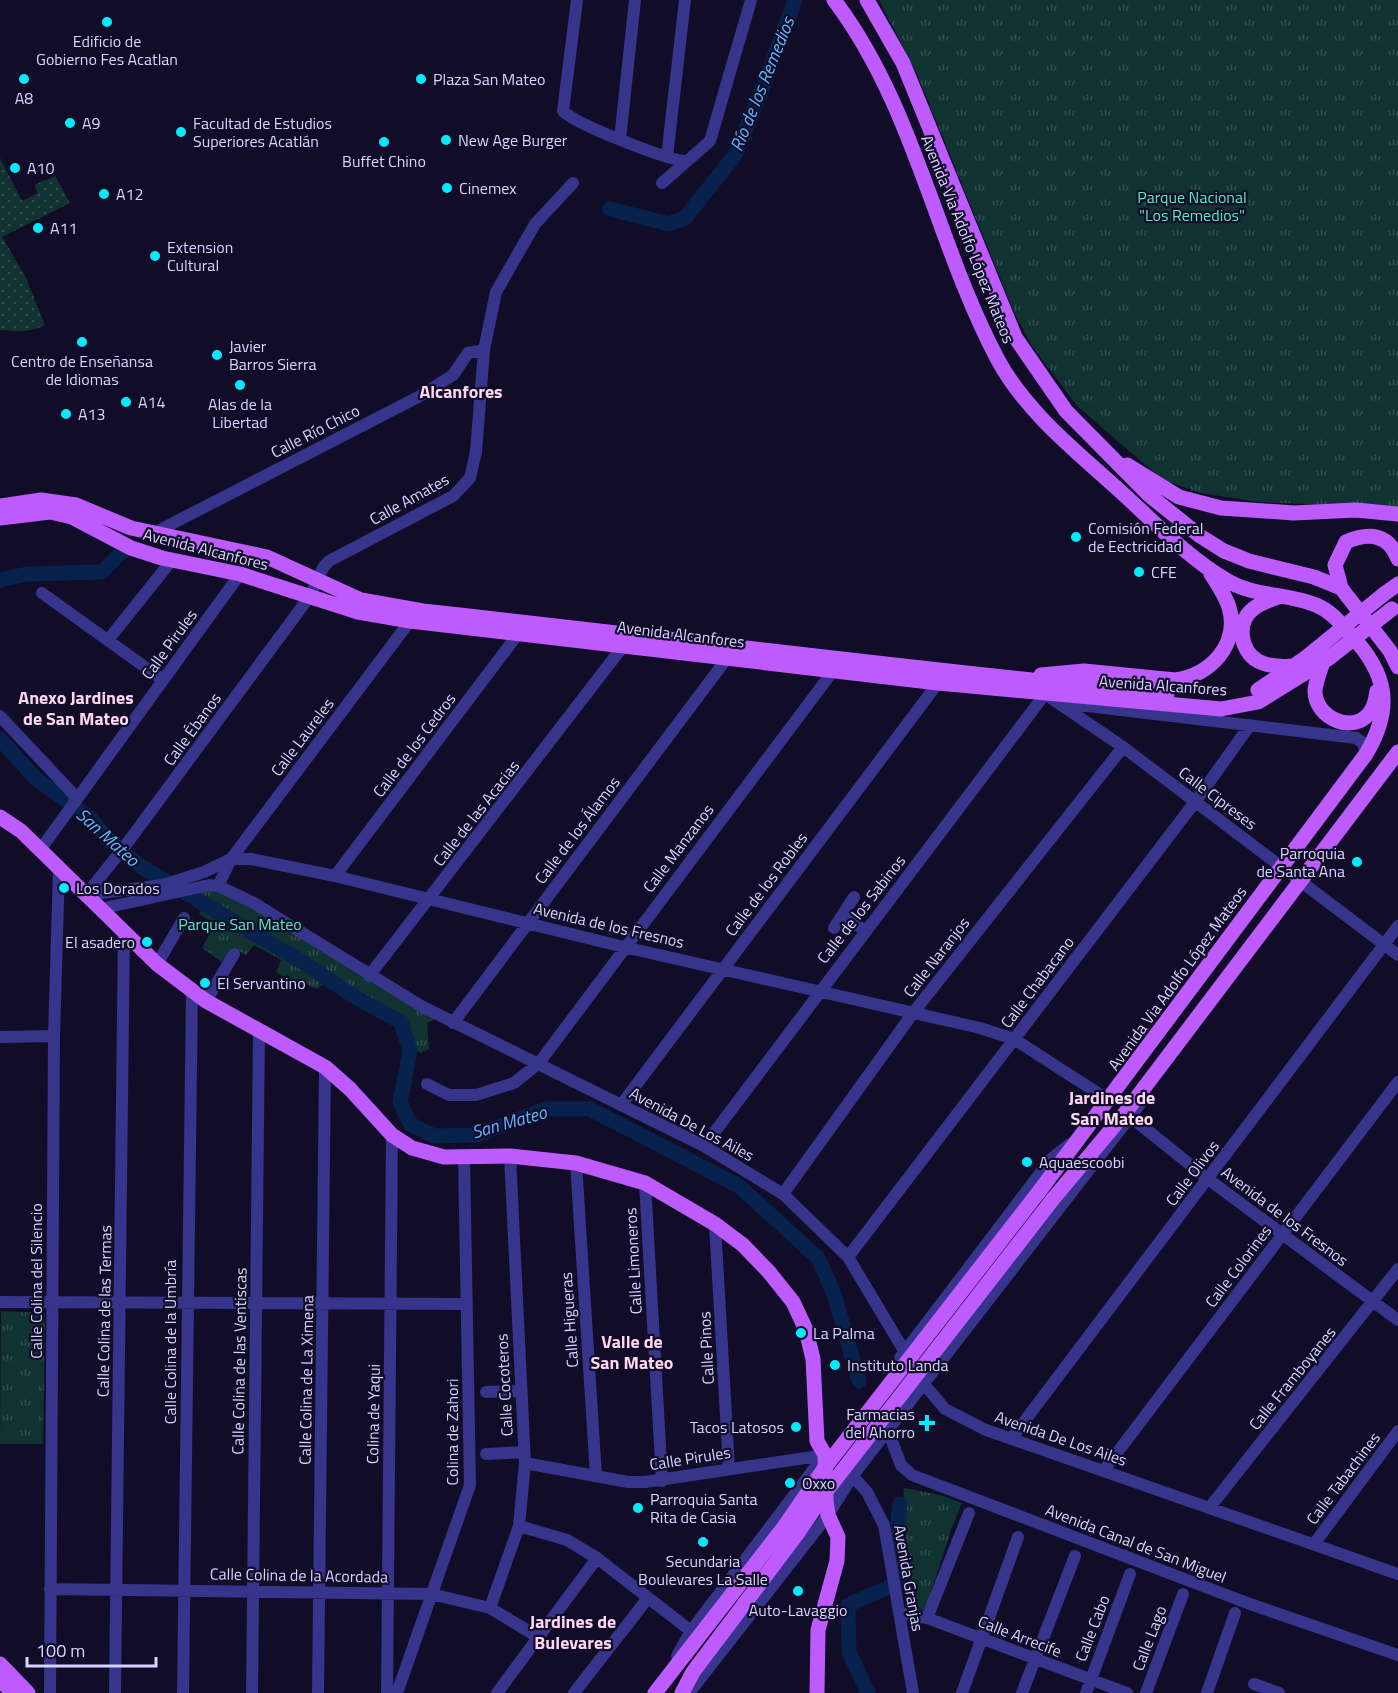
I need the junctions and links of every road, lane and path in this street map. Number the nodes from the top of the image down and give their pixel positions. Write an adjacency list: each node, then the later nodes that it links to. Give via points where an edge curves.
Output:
1 (577, 0): 8 (street, via 563,111)
2 (635, 0): 8 (street)
3 (685, 0): 9 (street)
4 (751, 0): 10 (street, via 714,133 705,147)
5 (834, 0): 7 (main road, Avenida Via Adolfo López Mateos, via 856,28 888,87)
6 (867, 0): 11 (main road, Avenida Via Adolfo López Mateos, via 903,63)
7 (906, 133): 11 (main road, via 930,174); 25 (main road, Avenida Via Adolfo López Mateos, via 972,303 999,362 1016,388 1049,425)
8 (620, 139): 9 (street)
9 (667, 157): 10 (street)
10 (685, 161): 13 (street)
11 (949, 172): 15 (main road, Avenida Via Adolfo López Mateos, via 1015,337 1066,411)
12 (573, 183): 14 (street, Calle Amates, via 535,224 500,284)
13 (662, 183)
14 (484, 350): 20 (street, Calle Río Chico, via 468,353 453,375 420,396); 27 (street, Calle Amates, via 476,452 470,478 453,495 329,561)
15 (1102, 450): 18 (main road, via 1179,497 1221,508); 29 (main road, Avenida Via Adolfo López Mateos, via 1149,495 1224,551)
16 (0, 506): 17 (main road)
17 (36, 506): 19 (main road); 20 (main road, Avenida Alcanfores, via 76,505); 22 (main road, Avenida Alcanfores, via 72,517 131,548)
18 (1398, 514)
19 (0, 518)
20 (152, 534): 21 (main road, Avenida Alcanfores)
21 (218, 546): 24 (main road); 27 (main road, Avenida Alcanfores, via 267,557)
22 (167, 559): 24 (main road, Avenida Alcanfores); 37 (street)
23 (1398, 559): 29 (main road, via 1382,538 1370,535 1352,540 1340,551 1335,565)
24 (207, 567): 26 (main road, Avenida Alcanfores)
25 (1206, 567): 32 (main road, Avenida Via Adolfo López Mateos, via 1238,587); 48 (main road, via 1223,592 1231,620 1224,649 1208,669 1175,680 1084,671)
26 (240, 574): 31 (main road, Avenida Alcanfores); 49 (street, Calle Pirules)
27 (318, 579): 31 (street, Calle Ébanos); 34 (main road, Avenida Alcanfores, via 346,595)
28 (1393, 585): 43 (main road, Avenida Alcanfores, bridge)
29 (1341, 588): 39 (main road)
30 (42, 593): 37 (street)
31 (310, 596): 34 (main road, Avenida Alcanfores, via 358,612); 71 (street, Calle Ébanos)
32 (1278, 597): 43 (main road, via 1251,609 1242,629 1243,639 1259,662); 47 (main road, Avenida Via Adolfo López Mateos, via 1316,605 1330,613 1362,646)
33 (1395, 607): 42 (main road, Avenida Alcanfores, bridge)
34 (411, 615): 35 (main road, Avenida Alcanfores); 36 (main road, Avenida Alcanfores); 63 (street, Calle Laureles)
35 (519, 634): 36 (main road, Avenida Alcanfores); 66 (street, Calle de los Cedros)
36 (604, 637): 38 (main road, Avenida Alcanfores); 41 (main road, Avenida Alcanfores); 45 (street)
37 (108, 640): 49 (street)
38 (624, 645): 40 (main road, Avenida Alcanfores); 45 (street, Calle de las Acacias)
39 (1394, 655): 44 (main road)
40 (728, 657): 46 (main road, Avenida Alcanfores); 77 (street, Calle de los Álamos)
41 (850, 659): 46 (street, Calle Manzanos); 48 (main road, Avenida Alcanfores)
42 (1326, 660): 47 (main road, via 1315,691 1317,702 1335,721 1345,724 1356,722 1372,709); 51 (main road, Avenida Alcanfores, via 1258,702 1240,707 1221,709)
43 (1299, 662): 48 (main road, Avenida Alcanfores, via 1254,693 1219,699)
44 (1398, 667)
45 (608, 668): 73 (street, Calle de las Acacias)
46 (832, 671): 50 (main road, Avenida Alcanfores); 83 (street, Calle Manzanos)
47 (1380, 676): 57 (main road, Avenida Via Adolfo López Mateos, via 1382,718)
48 (1001, 678)
49 (163, 680): 59 (street, Calle Pirules)
50 (938, 683): 51 (main road, Avenida Alcanfores); 87 (street, Calle de los Robles)
51 (1045, 694): 52 (street, Calle Cipreses); 81 (street, Calle de los Sabinos)
52 (1060, 703): 54 (street, Avenida Alcanfores); 56 (street, Calle Cipreses)
53 (0, 716): 59 (street)
54 (1250, 725): 57 (street, Avenida Alcanfores, via 1356,738); 60 (street, Calle Chabacano)
55 (1398, 740): 58 (main road, Avenida Via Adolfo López Mateos)
56 (1123, 747): 60 (street, Calle Cipreses); 92 (street, Calle Naranjos)
57 (1366, 754): 64 (main road, Avenida Via Adolfo López Mateos)
58 (1396, 755): 67 (main road, Avenida Via Adolfo López Mateos)
59 (75, 800): 62 (street, Calle Pirules)
60 (1195, 802): 64 (street, Calle Cipreses); 97 (street, Calle Chabacano)
61 (0, 817): 62 (main road)
62 (40, 850): 65 (main road)
63 (231, 858): 66 (street, Avenida de los Fresnos); 68 (street); 69 (street, Calle Laureles)
64 (1282, 866): 67 (street, Calle Cipreses); 102 (main road, Avenida Via Adolfo López Mateos)
65 (59, 869): 71 (main road); 95 (street, Calle Colina del Silencio)
66 (335, 876): 73 (street, Avenida de los Fresnos)
67 (1302, 881): 82 (street, Calle Cipreses); 104 (main road, Avenida Via Adolfo López Mateos)
68 (189, 883): 69 (street, Avenida De Los Ailes); 70 (street)
69 (218, 886): 88 (street, Avenida De Los Ailes, via 254,903)
70 (164, 889): 71 (street); 74 (street)
71 (86, 895): 74 (main road)
72 (854, 897): 75 (street)
73 (431, 899): 77 (street, Avenida de los Fresnos); 88 (street, Calle de las Acacias)
74 (100, 909): 80 (main road)
75 (842, 916): 79 (street); 81 (street)
76 (184, 918): 86 (street)
77 (528, 923): 83 (street, Avenida de los Fresnos); 93 (street, Calle de los Álamos)
78 (1398, 926): 82 (street, Calle Olivos)
79 (834, 928)
80 (124, 930): 86 (main road); 122 (street, Calle Colina de las Termas)
81 (866, 931): 90 (street, Calle de los Sabinos)
82 (1384, 945): 85 (street, Calle Cipreses); 111 (street, Calle Olivos)
83 (624, 947): 87 (street, Avenida de los Fresnos); 98 (street, Calle Manzanos)
84 (234, 954): 91 (street)
85 (1398, 955)
86 (157, 964): 89 (main road)
87 (722, 968): 90 (street, Avenida de los Fresnos); 103 (street, Calle de los Robles)
88 (369, 976): 93 (street, Avenida De Los Ailes)
89 (192, 991): 91 (main road); 123 (street, Calle Colina de la Umbría)
90 (818, 991): 92 (street, Avenida de los Fresnos); 107 (street, Calle de los Sabinos)
91 (207, 1001): 94 (main road)
92 (913, 1013): 97 (street, Avenida de los Fresnos); 113 (street, Calle Naranjos)
93 (453, 1023): 98 (street, Avenida De Los Ailes)
94 (259, 1030): 99 (main road); 124 (street, Calle Colina de las Ventiscas)
95 (54, 1036): 96 (street); 120 (street, Calle Colina del Silencio)
96 (0, 1037)
97 (1014, 1039): 102 (street, Avenida de los Fresnos); 117 (street, Calle Chabacano)
98 (539, 1063): 101 (street, Calle Manzanos, via 514,1083 476,1095 449,1095); 103 (street, Avenida De Los Ailes)
99 (325, 1067): 106 (main road); 125 (street, Calle Colina de La Ximena)
100 (1398, 1082): 116 (street, Calle Colorines)
101 (426, 1084)
102 (1110, 1101): 105 (main road, Avenida Via Adolfo López Mateos)
103 (621, 1105): 107 (street, Avenida De Los Ailes)
104 (1129, 1115): 111 (street, Avenida de los Fresnos); 114 (main road, Avenida Via Adolfo López Mateos); 131 (street)
105 (1085, 1132): 114 (main road, Avenida Via Adolfo López Mateos); 129 (street, via 1051,1159)
106 (392, 1135): 109 (main road, via 428,1155); 126 (street, Colina de Yaqui)
107 (704, 1146): 113 (street, Avenida De Los Ailes)
108 (510, 1156): 109 (main road); 110 (main road); 132 (street, Calle Cocoteros)
109 (464, 1158): 127 (street, Colina de Zahori)
110 (576, 1163): 112 (main road); 143 (street, Calle Higueras)
111 (1208, 1179): 116 (street, Avenida de los Fresnos); 136 (street, Calle Olivos)
112 (645, 1183): 115 (main road); 144 (street, Calle Limoneros)
113 (783, 1194): 117 (street, Avenida De Los Ailes)
114 (1046, 1196): 149 (main road, Avenida Via Adolfo López Mateos, bridge, via 828,1489)
115 (715, 1224): 138 (main road, via 743,1245 793,1302 813,1359 817,1441); 140 (street, Calle Pinos)
116 (1282, 1235): 121 (street, Avenida de los Fresnos); 141 (street, Calle Colorines)
117 (848, 1257): 129 (street, Avenida De Los Ailes)
118 (1398, 1269): 121 (street, Calle Framboyanes)
119 (0, 1302): 120 (street)
120 (52, 1302): 122 (street); 156 (street, Calle Colina del Silencio)
121 (1374, 1302): 128 (street, Avenida de los Fresnos); 145 (street, Calle Framboyanes)
122 (121, 1303): 123 (street); 157 (street, Calle Colina de las Termas)
123 (187, 1303): 124 (street); 158 (street, Calle Colina de la Umbría)
124 (256, 1303): 125 (street); 159 (street, Calle Colina de las Ventiscas)
125 (323, 1304): 126 (street); 160 (street, Calle Colina de La Ximena)
126 (392, 1304): 127 (street); 161 (street, Colina de Yaqui)
127 (467, 1304): 162 (street, Colina de Zahori, via 470,1485)
128 (1398, 1320)
129 (905, 1352): 130 (street); 131 (street, Avenida De Los Ailes)
130 (886, 1377): 131 (street, via 901,1378); 138 (street)
131 (920, 1389): 134 (street); 136 (street, Avenida De Los Ailes, via 945,1409)
132 (521, 1391): 133 (street); 139 (street, Calle Cocoteros)
133 (486, 1392)
134 (888, 1431): 142 (street); 172 (street, Avenida Canal de San Miguel, via 901,1465 912,1475 1250,1604)
135 (1398, 1431): 151 (street, Calle Tabachines)
136 (1011, 1439): 141 (street, Avenida De Los Ailes)
137 (486, 1454): 139 (street, Calle Pirules)
138 (825, 1455): 140 (street, Calle Pirules); 142 (street, Avenida Granjas); 147 (main road); 169 (street)
139 (525, 1458): 143 (street, Calle Pirules); 148 (street, Calle Cocoteros)
140 (729, 1469): 144 (street, Calle Pirules)
141 (1104, 1470): 145 (street, Avenida De Los Ailes)
142 (853, 1475): 147 (street); 167 (street, Avenida Granjas, via 884,1525)
143 (596, 1476): 144 (street, Calle Pirules, via 628,1482)
144 (662, 1481)
145 (1210, 1507): 151 (street, Avenida De Los Ailes)
146 (969, 1513): 168 (street)
147 (828, 1515): 191 (street); 192 (main road, via 838,1537 837,1561 818,1630)
148 (519, 1526): 153 (street, via 567,1540); 165 (street, Calle Cocoteros)
149 (790, 1530): 178 (main road, Avenida Via Adolfo López Mateos); 190 (main road, Avenida Via Adolfo López Mateos)
150 (1018, 1537): 171 (street)
151 (1314, 1544): 155 (street, Avenida De Los Ailes)
152 (1075, 1556): 173 (street)
153 (597, 1558): 164 (street); 170 (street)
154 (1130, 1574): 176 (street, Calle Cabo)
155 (1398, 1574)
156 (50, 1589): 157 (street, Calle Colina de la Acordada); 181 (street, Calle Colina del Silencio)
157 (116, 1590): 158 (street, Calle Colina de la Acordada); 182 (street, Calle Colina de las Termas)
158 (186, 1590): 159 (street, Calle Colina de la Acordada); 183 (street, Calle Colina de la Umbría)
159 (254, 1591): 160 (street, Calle Colina de la Acordada); 184 (street, Calle Colina de las Ventiscas)
160 (319, 1592): 161 (street, Calle Colina de la Acordada); 185 (street, Calle Colina de La Ximena)
161 (386, 1592): 162 (street, Calle Colina de la Acordada); 186 (street, Colina de Yaqui)
162 (431, 1594): 165 (street, Calle Colina de la Acordada); 187 (street, Colina de Zahori)
163 (1183, 1594): 198 (street, Calle Lago)
164 (648, 1598): 169 (street); 189 (street)
165 (490, 1608): 170 (street, Calle Colina de la Acordada)
166 (1235, 1612): 199 (street)
167 (900, 1613): 168 (street, Calle Arrecife); 193 (street, Avenida Granjas)
168 (927, 1618): 171 (street, Calle Arrecife)
169 (691, 1631): 178 (street)
170 (538, 1637): 188 (street)
171 (981, 1639): 173 (street, Calle Arrecife); 194 (street)
172 (1398, 1655)
173 (1034, 1660): 176 (street, Calle Arrecife); 195 (street)
174 (0, 1664): 180 (main road)
175 (0, 1680): 179 (main road)
176 (1090, 1680): 196 (street, Calle Cabo); 197 (street, Calle Arrecife)
177 (1254, 1684): 200 (street)
178 (659, 1688)
179 (13, 1693)
180 (28, 1693)
181 (50, 1693)
182 (115, 1693)
183 (183, 1693)
184 (252, 1693)
185 (318, 1693)
186 (387, 1693)
187 (397, 1693)
188 (497, 1693)
189 (574, 1693)
190 (682, 1693)
191 (689, 1693)
192 (817, 1693)
193 (913, 1693)
194 (962, 1693)
195 (1022, 1693)
196 (1086, 1693)
197 (1127, 1693)
198 (1146, 1693)
199 (1207, 1693)
200 (1279, 1693)

